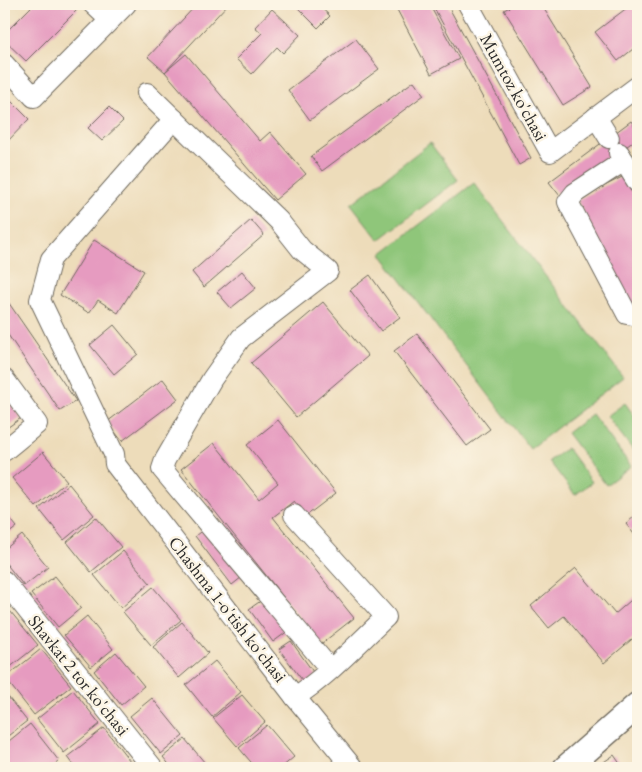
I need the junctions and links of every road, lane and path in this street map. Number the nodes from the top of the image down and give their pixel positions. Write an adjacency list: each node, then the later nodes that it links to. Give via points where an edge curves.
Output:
1 (94, 4): 4 (street)
2 (126, 4): 4 (street)
3 (468, 4): 8 (street, Mumtoz ko'chasi, via 550,152)
4 (110, 20): 5 (street, via 34,97)
5 (4, 64)
6 (638, 86): 8 (street, Mumtoz ko'chasi)
7 (147, 93): 9 (street)
8 (596, 117): 10 (street)
9 (174, 119): 17 (street, via 279,221 302,250 328,271 241,338 212,379 162,469); 18 (street, Chashma 1-o'tish ko'chasi, via 51,259 40,300 114,454 115,464)
10 (617, 150): 11 (street); 12 (street, via 568,202 627,314)
11 (638, 183)
12 (638, 316)
13 (4, 379): 14 (street, via 37,424)
14 (4, 451)
15 (294, 515): 17 (street, via 386,617)
16 (4, 581): 20 (street, Shavkat 2 tor ko'chasi)
17 (330, 669): 18 (street)
18 (295, 697): 21 (street, Chashma 1-o'tish ko'chasi)
19 (638, 705): 22 (main road)
20 (153, 768)
21 (353, 768)
22 (566, 768)

